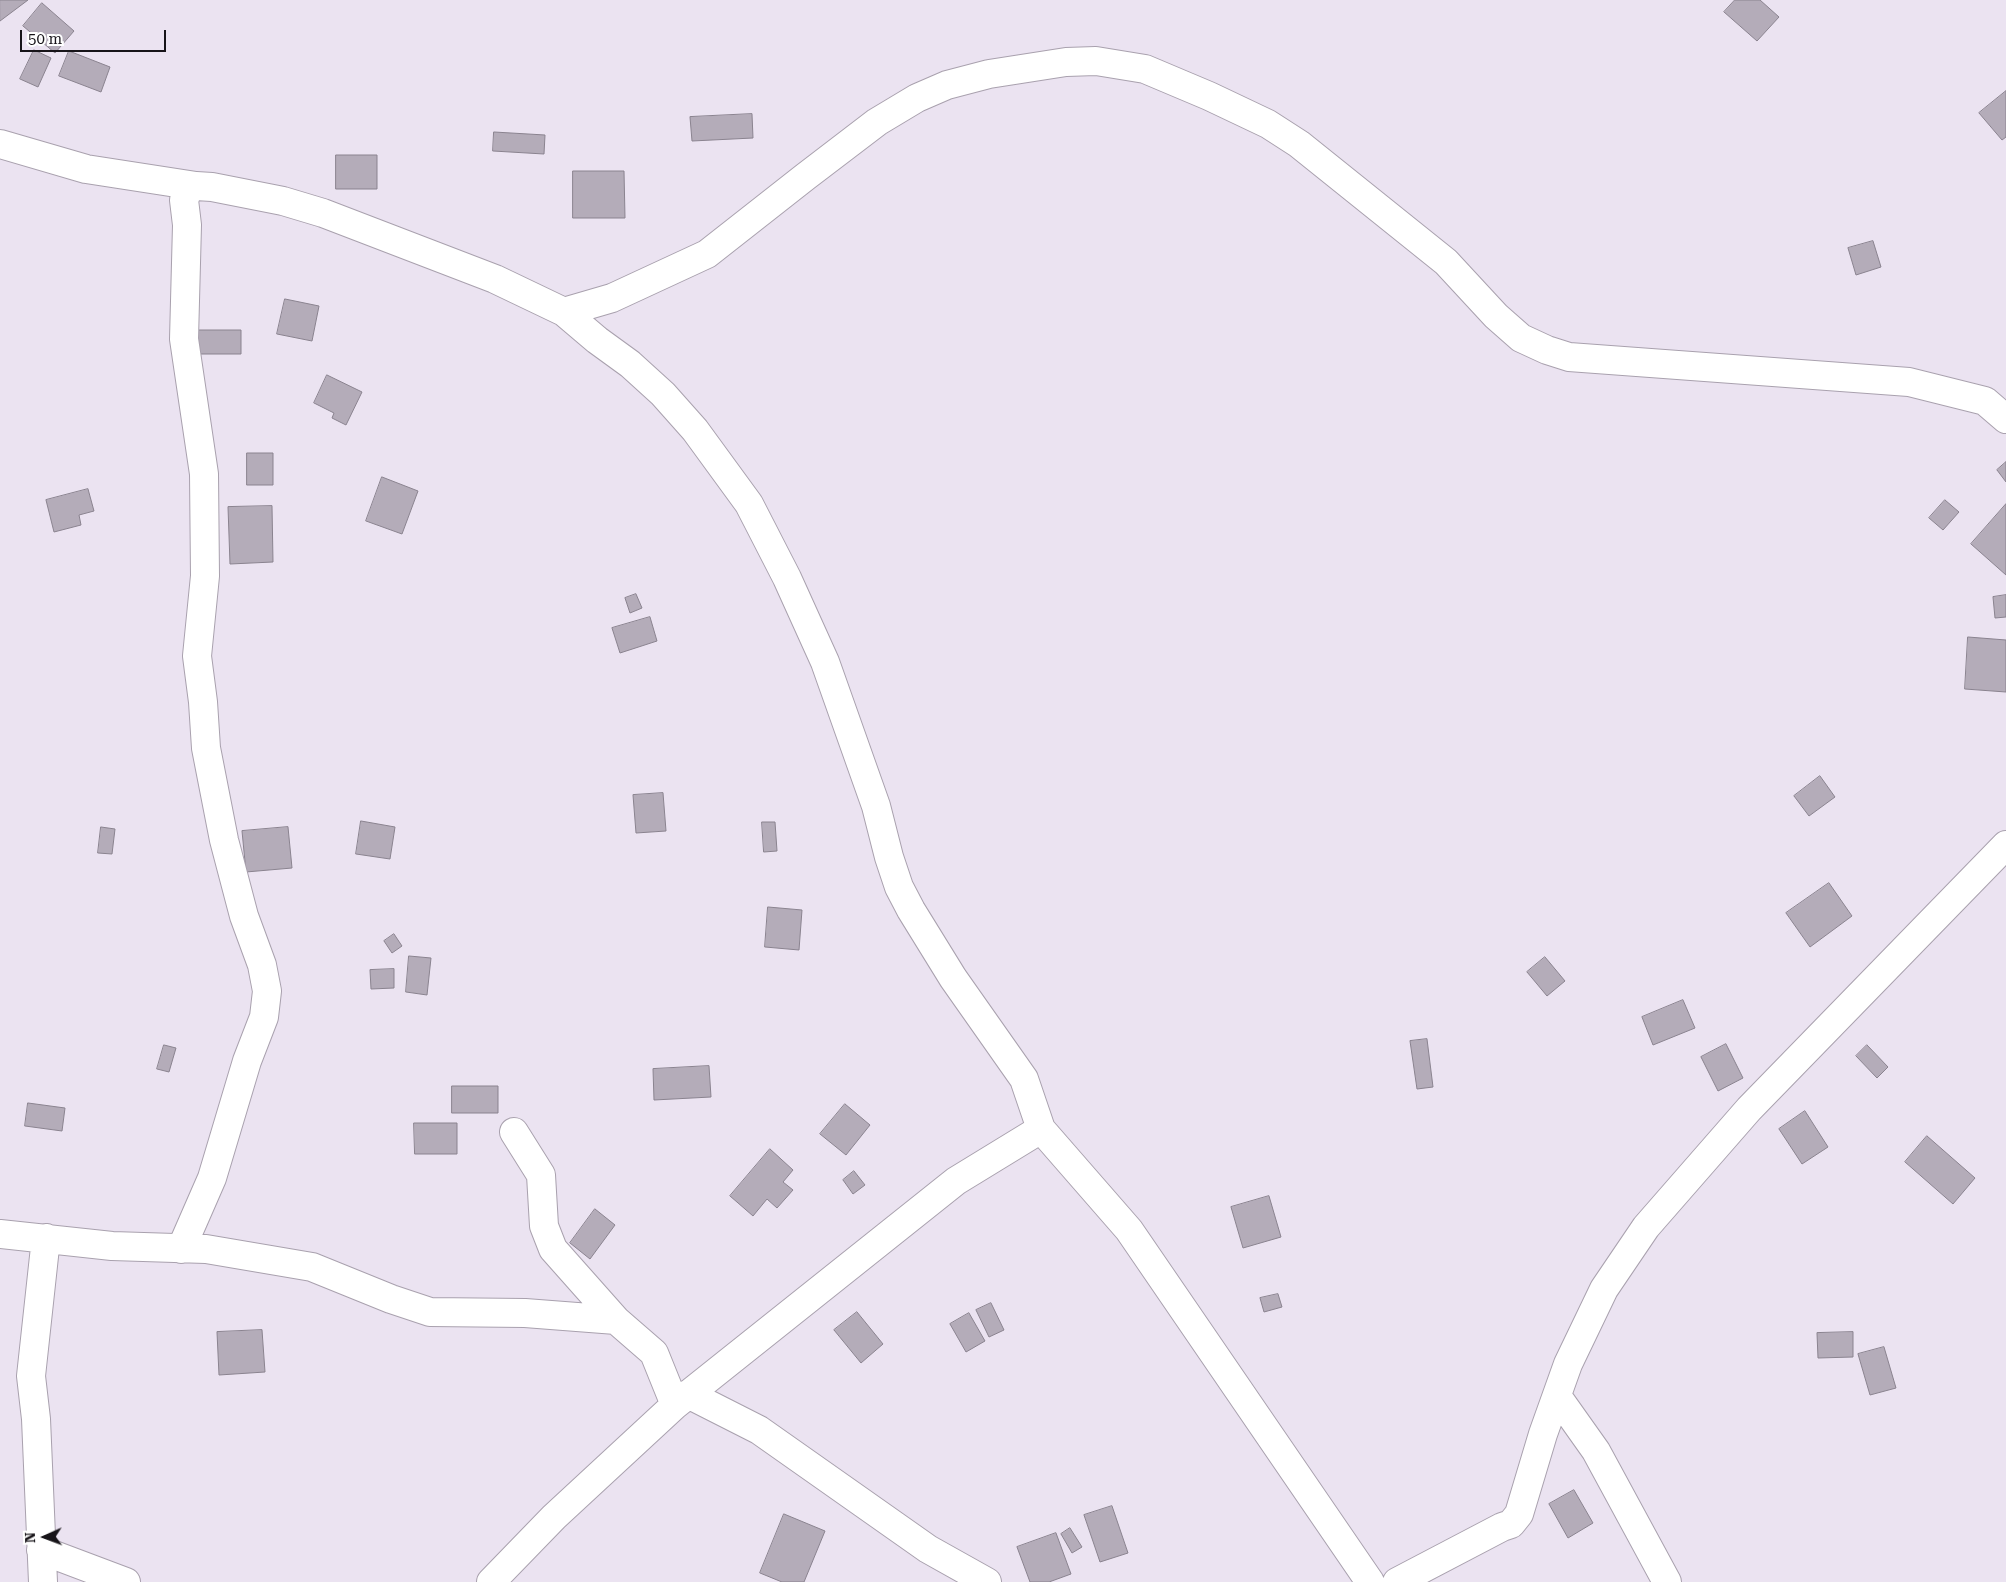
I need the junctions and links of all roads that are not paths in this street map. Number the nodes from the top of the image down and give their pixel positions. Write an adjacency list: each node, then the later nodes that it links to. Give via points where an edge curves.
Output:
1 (0, 144): 2 (street, via 86,169)
2 (196, 186): 3 (street, via 233,190 323,213 495,279); 10 (street, via 188,190 184,200 187,225 184,339 204,474 205,576 197,656 206,748 224,840 244,916 262,965 267,992 264,1016 247,1060 212,1178)
3 (564, 312): 4 (street, via 612,298 707,254 878,122 917,98 947,85 989,74 1066,62 1096,61 1145,69 1268,124 1300,144 1446,262 1521,338 1547,350 1568,357 1909,382 1985,401); 6 (street, via 663,394 695,430 749,504 825,662 873,796 903,895 938,954 1024,1079)
4 (2006, 419)
5 (2006, 845): 12 (street, via 1749,1109 1646,1227 1604,1289)
6 (1041, 1129): 13 (street, via 956,1181); 19 (street, via 1129,1230)
7 (514, 1132): 11 (street, via 541,1175 544,1226 553,1248)
8 (0, 1234): 9 (street)
9 (46, 1238): 10 (street, via 112,1246); 14 (street, via 30,1376 36,1419)
10 (181, 1248): 11 (street, via 206,1249 312,1267 430,1312 525,1313)
11 (616, 1320): 13 (street, via 654,1353)
12 (1556, 1396): 20 (street, via 1519,1514 1511,1524); 21 (street, via 1596,1451)
13 (682, 1400): 17 (street, via 554,1516); 18 (street, via 759,1430 928,1549)
14 (41, 1550): 15 (street); 16 (street)
15 (43, 1582)
16 (126, 1582)
17 (491, 1582)
18 (986, 1582)
19 (1370, 1582)
20 (1397, 1582)
21 (1667, 1582)

